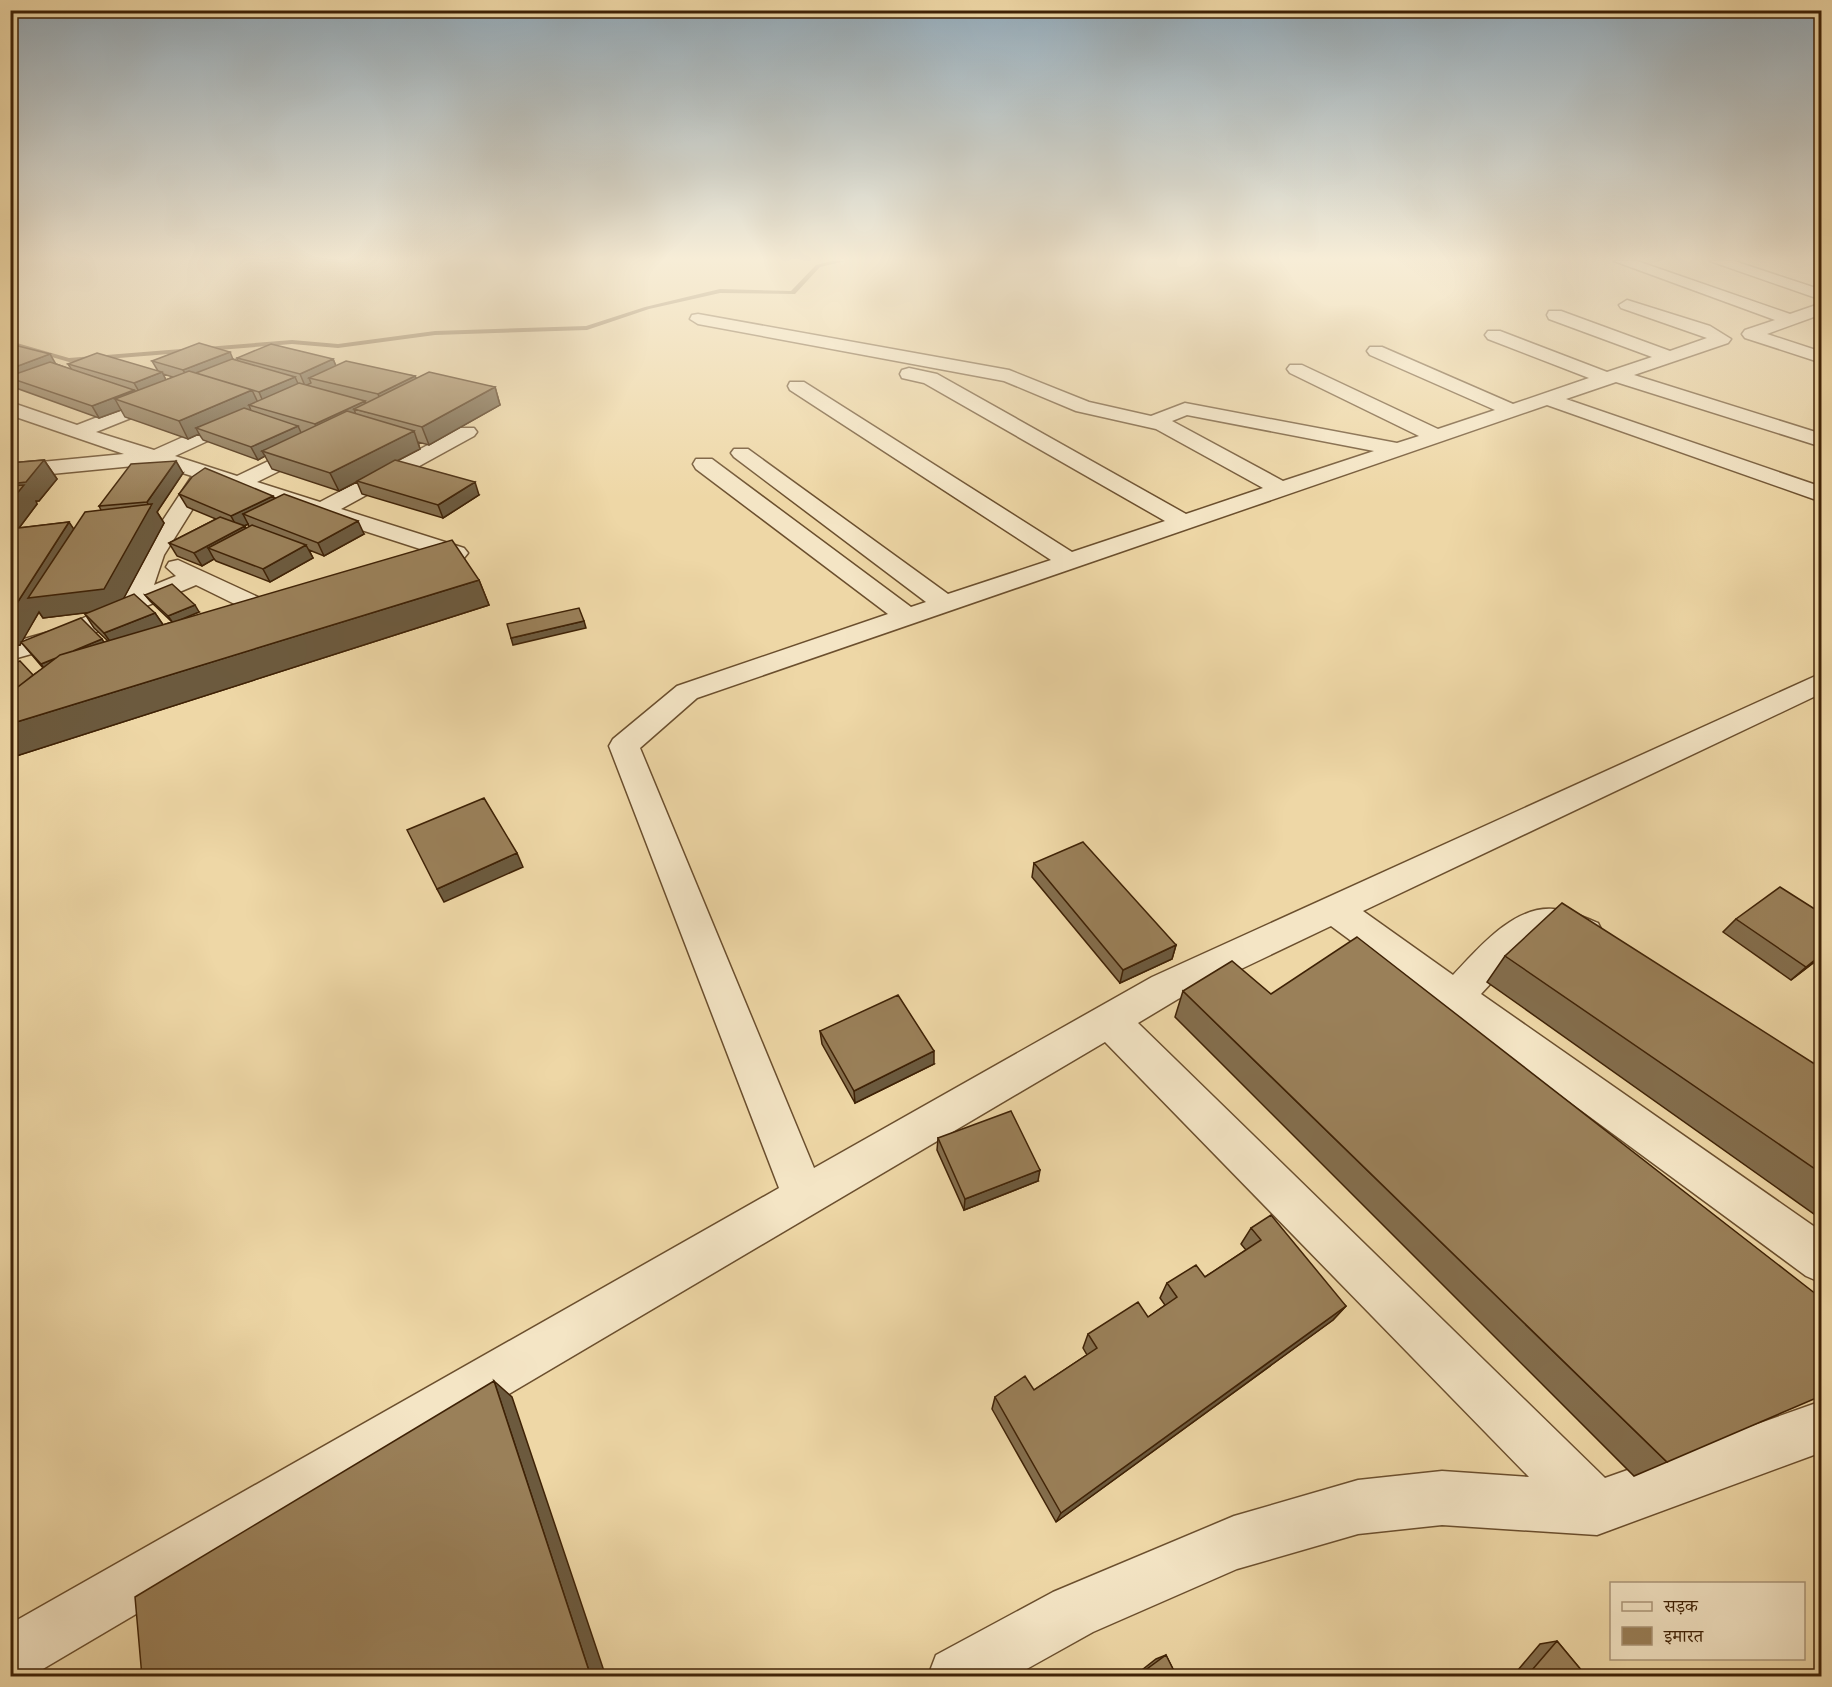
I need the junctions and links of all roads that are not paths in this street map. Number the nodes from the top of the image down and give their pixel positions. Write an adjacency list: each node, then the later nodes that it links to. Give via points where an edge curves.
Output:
1 (808, 340): 19 (street, via 1009,376 1083,407)
2 (1507, 340): 14 (street)
3 (1623, 340): 7 (street)
4 (1720, 340): 7 (street)
5 (1768, 340): 9 (street)
6 (1384, 349): 17 (street)
7 (1670, 357): 14 (street)
8 (809, 358): 35 (street, via 930,378)
9 (1821, 358)
10 (317, 363): 12 (street)
11 (1296, 369): 22 (street)
12 (347, 370): 13 (street); 27 (street)
13 (370, 375)
14 (1612, 377): 17 (street); 24 (street)
15 (797, 386): 38 (street)
16 (183, 390): 20 (street)
17 (1531, 405): 22 (street); 33 (street)
18 (10, 408): 20 (street)
19 (1153, 422): 25 (street, via 1185,409); 32 (street)
20 (77, 432): 27 (street)
21 (467, 432): 34 (street)
22 (1438, 436): 25 (street)
23 (333, 437): 31 (street)
24 (1821, 441)
25 (1401, 449): 32 (street)
26 (741, 453): 41 (street)
27 (156, 457): 29 (street); 30 (street)
28 (704, 464): 43 (street)
29 (10, 472)
30 (205, 472): 31 (street); 37 (street)
31 (239, 483): 34 (street)
32 (1282, 490): 35 (street)
33 (1821, 495)
34 (324, 509): 36 (street, via 404,539)
35 (1185, 523): 38 (street)
36 (456, 553)
37 (152, 555): 39 (street); 40 (street)
38 (1071, 562): 41 (street)
39 (197, 576): 40 (street); 42 (street)
40 (135, 603): 44 (street, via 72,634)
41 (945, 604): 43 (street)
42 (262, 608)
43 (908, 617): 50 (street, via 687,692 624,746)
44 (10, 652)
45 (1821, 682): 46 (street)
46 (1333, 909): 48 (street); 49 (street, via 1165,988)
47 (1614, 952): 48 (street, via 1564,924 1541,923 1524,930)
48 (1455, 997): 51 (street)
49 (1109, 1020): 50 (street); 53 (street)
50 (804, 1197): 54 (street)
51 (1821, 1260)
52 (1821, 1426): 53 (street)
53 (1597, 1508): 55 (street, via 1442,1498 1358,1507 1234,1543 1073,1612)
54 (10, 1656)
55 (957, 1677)

